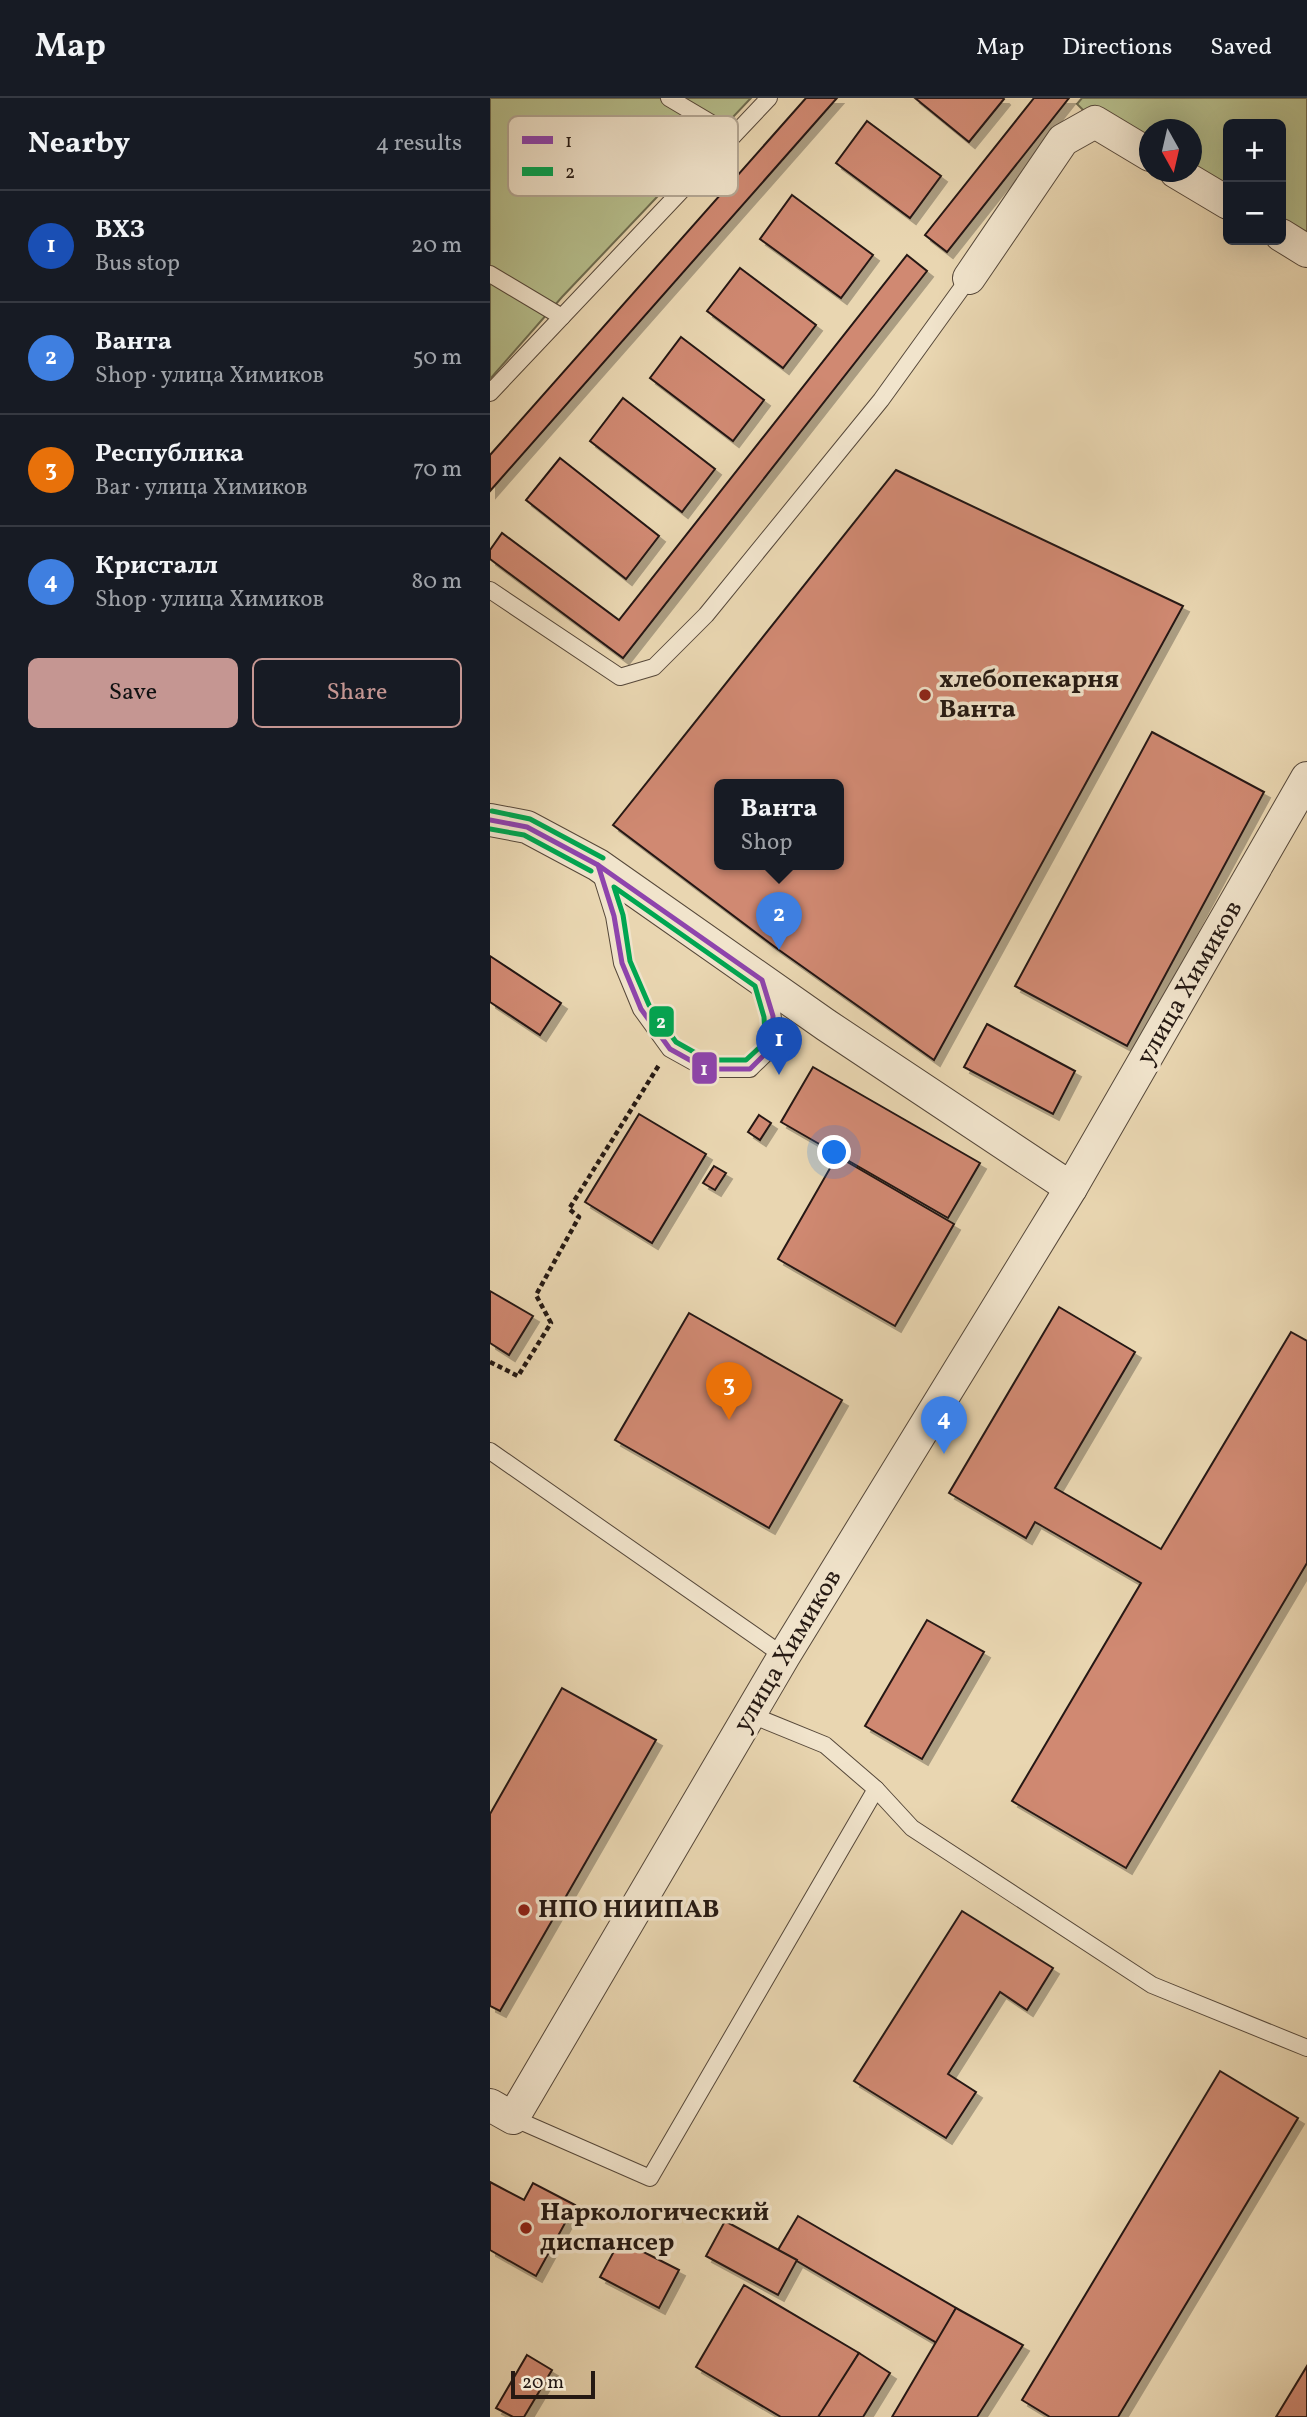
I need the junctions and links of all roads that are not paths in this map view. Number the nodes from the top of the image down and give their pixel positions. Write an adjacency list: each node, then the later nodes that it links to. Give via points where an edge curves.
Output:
1 (669, 98): 3 (lane)
2 (769, 98): 4 (lane)
3 (699, 116)
4 (738, 131)
5 (1139, 148): 12 (street, via 1095,122 1063,140)
6 (1193, 182): 8 (street)
7 (676, 196): 13 (lane)
8 (1223, 200)
9 (1286, 238): 10 (street)
10 (1307, 251)
11 (490, 274): 13 (lane)
12 (969, 278): 15 (lane, via 881,401 706,615 654,667 620,677)
13 (562, 317): 14 (lane)
14 (490, 393)
15 (490, 590)
16 (1307, 778): 20 (street, улица Химиков)
17 (490, 820): 18 (street, via 527,827)
18 (598, 865): 19 (street); 19 (lane, via 622,963 642,1009 670,1049 706,1069 750,1069 768,1051 773,1030 772,1006)
19 (762, 980): 20 (street)
20 (1070, 1188): 22 (street, улица Химиков)
21 (490, 1451): 22 (lane)
22 (784, 1656): 23 (street, улица Химиков)
23 (749, 1714): 24 (lane, via 825,1745); 26 (street, улица Химиков)
24 (876, 1789): 25 (lane, via 912,1828 1152,1985); 26 (lane, via 650,2178)
25 (1307, 2048)
26 (502, 2112)

